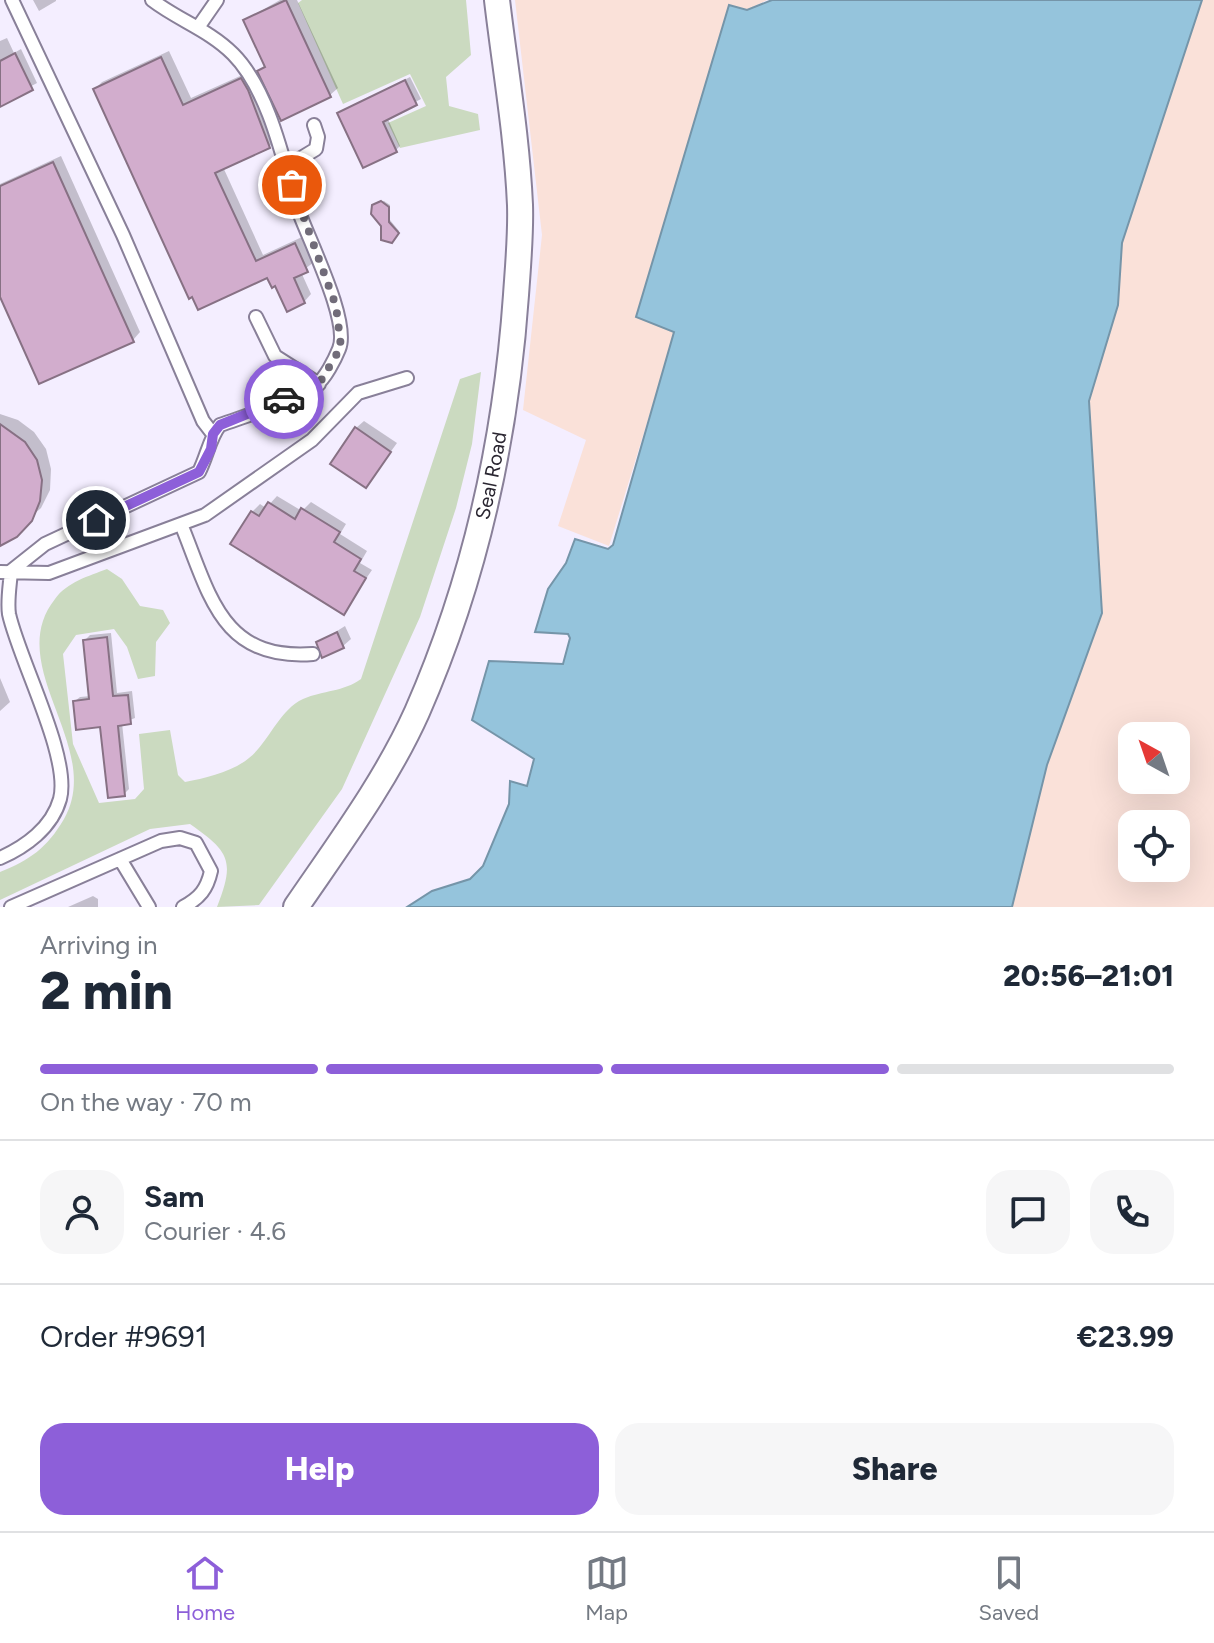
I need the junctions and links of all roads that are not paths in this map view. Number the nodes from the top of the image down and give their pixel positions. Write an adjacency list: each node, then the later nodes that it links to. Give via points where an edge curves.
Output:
1 (12, 0): 11 (lane)
2 (152, 0): 5 (lane, via 174,17)
3 (217, 0): 5 (lane)
4 (497, 0): 20 (street, Seal Road, via 520,207 512,352 496,459 475,549 416,714 371,796)
5 (199, 26): 7 (lane, via 234,55 255,86)
6 (314, 125): 7 (lane, via 316,149)
7 (288, 166): 10 (lane, via 296,204 336,306 341,347)
8 (256, 317): 10 (lane, via 275,356)
9 (407, 378): 12 (lane, via 358,393 283,462 205,515)
10 (319, 384): 11 (lane, via 220,425)
11 (213, 434): 13 (lane, via 199,472 45,544)
12 (181, 524): 13 (lane, via 49,573); 14 (lane, via 215,608 248,646 288,656)
13 (5, 572): 15 (lane, via 9,612 58,760 60,798 45,827)
14 (313, 654)
15 (0, 858)
16 (120, 859): 17 (lane); 18 (lane); 19 (lane, via 161,841 180,838 196,843 211,871 207,887)
17 (11, 907)
18 (149, 907)
19 (183, 907)
20 (296, 907)

